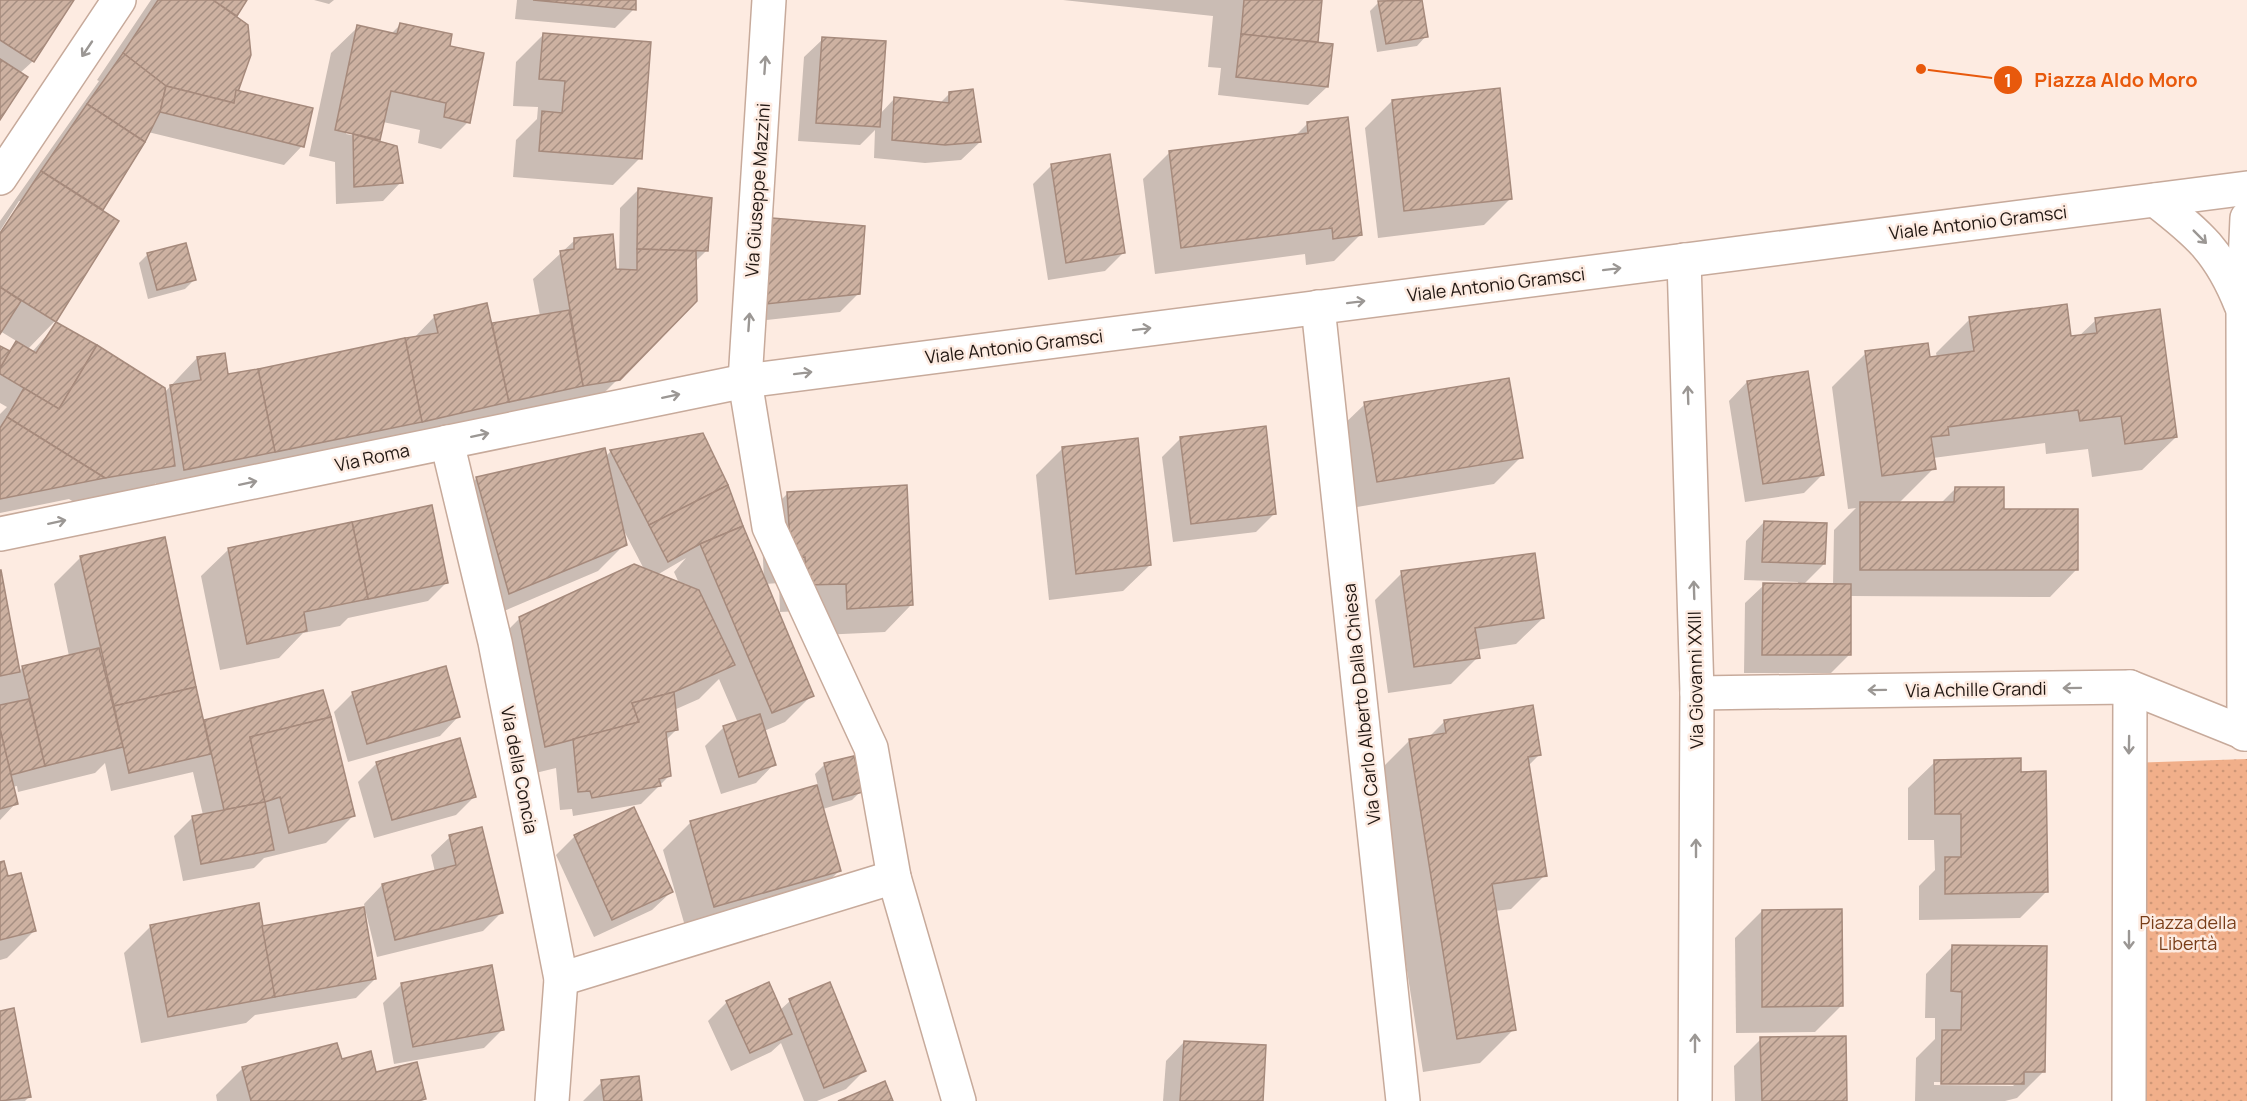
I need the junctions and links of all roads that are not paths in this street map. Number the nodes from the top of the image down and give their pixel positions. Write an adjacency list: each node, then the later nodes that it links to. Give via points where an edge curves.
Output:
1 (119, 0): 3 (street, one-way to 3)
2 (770, 0): 10 (street, Via Giuseppe Mazzini, one-way to 2)
3 (0, 178)
4 (2247, 188): 5 (street, Viale Antonio Gramsci)
5 (2155, 200): 7 (street, Viale Antonio Gramsci); 9 (street, one-way to 9, via 2216,253)
6 (2247, 218): 9 (street)
7 (1684, 260): 8 (street, Viale Antonio Gramsci, one-way to 7); 14 (street, Via Giovanni XXIII, one-way to 7)
8 (1318, 307): 10 (street, Viale Antonio Gramsci, one-way to 8); 20 (street, Via Carlo Alberto Dalla Chiesa)
9 (2243, 309): 15 (street)
10 (745, 381): 11 (street, Via Roma, one-way to 10); 16 (street, Via Giuseppe Mazzini, via 769,527 871,748)
11 (447, 442): 12 (street, Via Roma, one-way to 11); 17 (street, Via della Concia, via 495,642)
12 (0, 534)
13 (2130, 687): 14 (street, Via Achille Grandi, one-way to 14); 15 (street, Via Achille Grandi); 22 (street, one-way to 22)
14 (1696, 693): 21 (street, Via Giovanni XXIII, one-way to 14)
15 (2245, 734)
16 (894, 877): 17 (street); 19 (street, Via Giuseppe Mazzini)
17 (561, 979): 18 (street, Via della Concia)
18 (552, 1101)
19 (959, 1101)
20 (1403, 1101)
21 (1695, 1101)
22 (2129, 1101)

